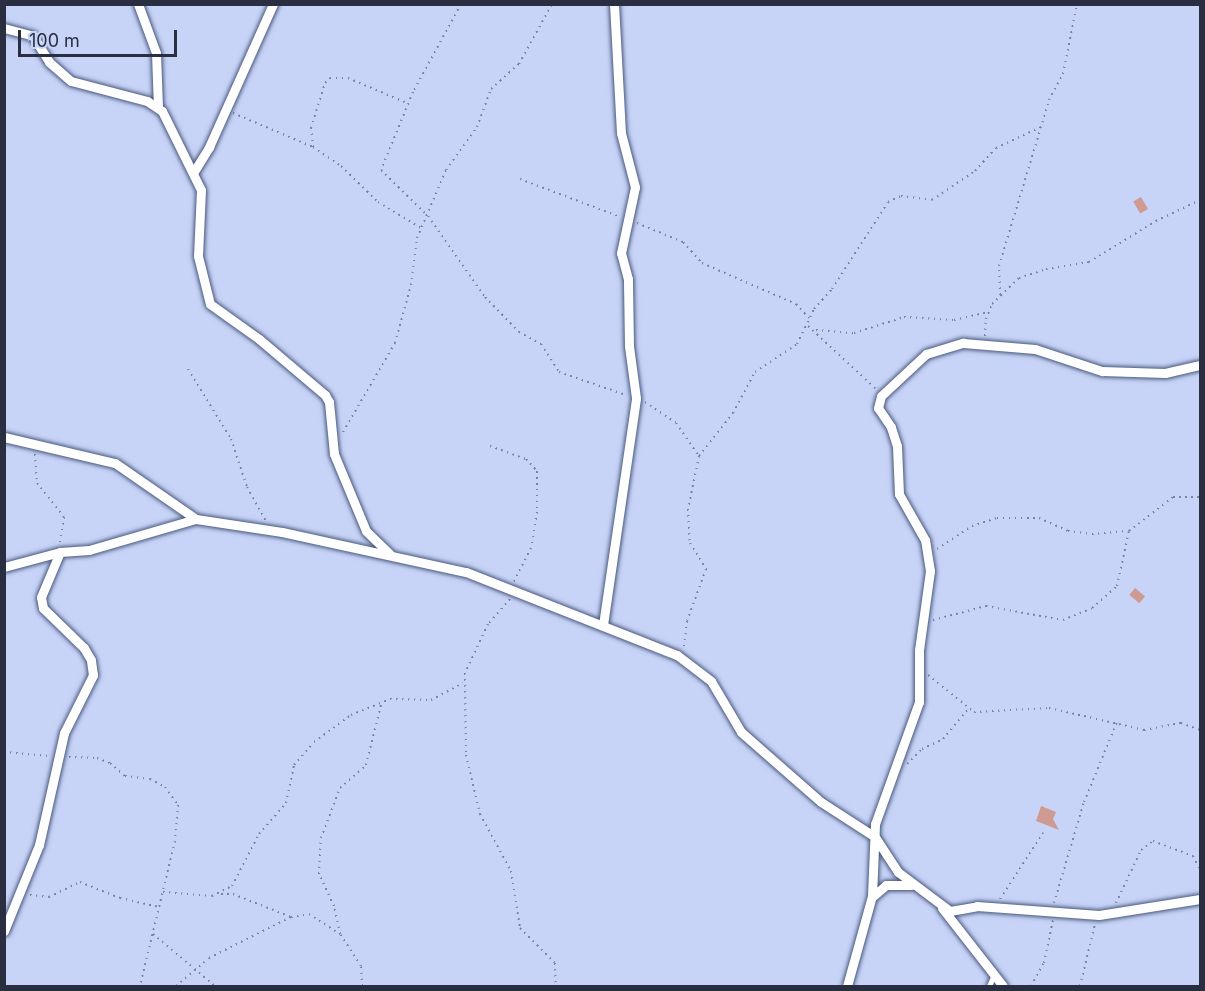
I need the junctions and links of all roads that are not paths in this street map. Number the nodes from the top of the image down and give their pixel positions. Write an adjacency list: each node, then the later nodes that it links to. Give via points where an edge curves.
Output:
1 (138, 4): 5 (street, via 156,53)
2 (273, 4): 6 (street)
3 (614, 4): 13 (street, via 621,133 635,187 621,253 628,279 629,346 636,398)
4 (4, 28): 5 (street, via 33,36 49,62 71,81)
5 (158, 106): 6 (street)
6 (193, 173): 11 (street, via 201,190 198,256 210,304 268,346 325,395 329,402 331,447 366,531)
7 (1200, 365): 14 (street, via 1165,373 1102,371 1035,349 963,342 926,354 881,396 878,408 891,427 897,446 902,503 929,553 919,702 876,821)
8 (4, 437): 9 (street, via 123,468)
9 (196, 519): 10 (street, via 89,550); 11 (street)
10 (60, 552): 12 (street); 19 (street, via 40,597 51,618 66,627 84,648 92,660 93,675 75,706 58,756 39,845)
11 (390, 554): 13 (street, via 466,572)
12 (4, 567)
13 (603, 625): 14 (street, via 658,646 693,666 711,681 741,732 821,802)
14 (874, 837): 15 (street); 16 (street)
15 (911, 885): 16 (street, via 885,885); 18 (street)
16 (872, 896): 21 (street)
17 (1200, 899): 18 (street, via 1099,915 977,906 954,912)
18 (939, 905): 20 (street)
19 (4, 932)
20 (995, 973): 22 (lane); 23 (street)
21 (847, 987)
22 (989, 987)
23 (1003, 987)

